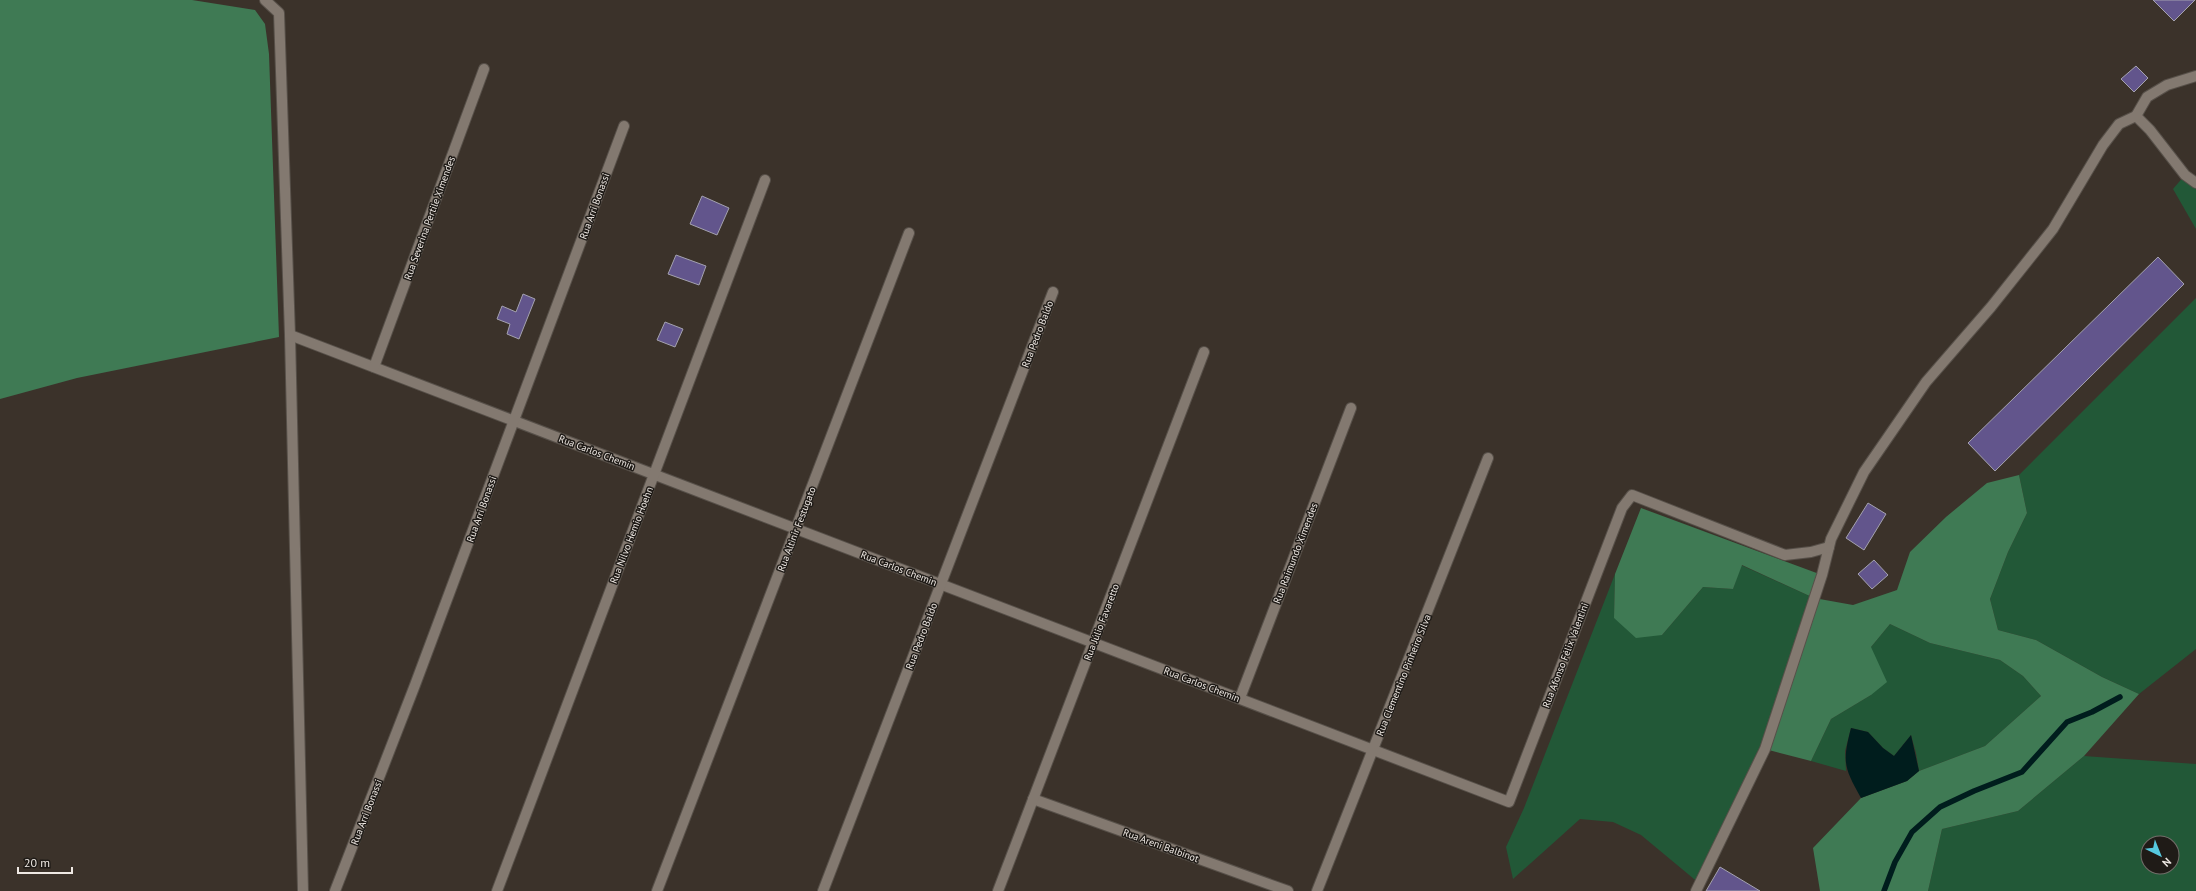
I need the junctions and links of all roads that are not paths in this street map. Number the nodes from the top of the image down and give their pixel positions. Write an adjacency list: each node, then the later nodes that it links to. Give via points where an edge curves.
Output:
1 (265, 0): 10 (street, via 279,13)
2 (484, 69): 12 (street, Rua Severina Pertile Ximendes)
3 (2196, 76): 4 (street, via 2167,84 2147,98)
4 (2136, 116): 7 (street, via 2185,175); 18 (street, via 2119,124 2103,145 2053,229 1991,307 1926,382 1864,472)
5 (624, 126): 14 (street, Rua Arri Bonassi)
6 (765, 180): 16 (street, Rua Nilvo Hemio Hoehn)
7 (2196, 183)
8 (910, 233): 17 (street, Rua Altinir Festugato)
9 (1053, 292): 19 (street, Rua Pedro Baldo)
10 (290, 335): 12 (street, Rua Carlos Chemin); 25 (street)
11 (1204, 352): 20 (street, Rua Júlio Favaretto)
12 (374, 367): 14 (street, Rua Carlos Chemin)
13 (1351, 408): 21 (street, Rua Raimundo Ximendes)
14 (514, 420): 16 (street, Rua Carlos Chemin); 26 (street, Rua Arri Bonassi)
15 (1488, 458): 22 (street, Rua Clementino Pinheiro Silva)
16 (654, 474): 17 (street, Rua Carlos Chemin); 27 (street, Rua Nilvo Hemio Hoehn)
17 (796, 529): 19 (street, Rua Carlos Chemin); 28 (street, Rua Altinir Festugato)
18 (1829, 547): 24 (street, Rua Afonso Félix Valentini, via 1811,552 1785,554 1632,495 1622,508); 33 (street, via 1765,749)
19 (941, 584): 20 (street, Rua Carlos Chemin); 29 (street, Rua Pedro Baldo)
20 (1093, 642): 21 (street, Rua Carlos Chemin); 23 (street, Rua Júlio Favaretto)
21 (1240, 698): 22 (street, Rua Carlos Chemin)
22 (1373, 750): 24 (street, Rua Carlos Chemin); 32 (street, Rua Clementino Pinheiro Silva)
23 (1033, 799): 30 (street, Rua Júlio Favaretto); 31 (street, Rua Areni Balbinot)
24 (1509, 802)
25 (303, 891)
26 (336, 891)
27 (497, 891)
28 (657, 891)
29 (823, 891)
30 (998, 891)
31 (1288, 891)
32 (1317, 891)
33 (1696, 891)

